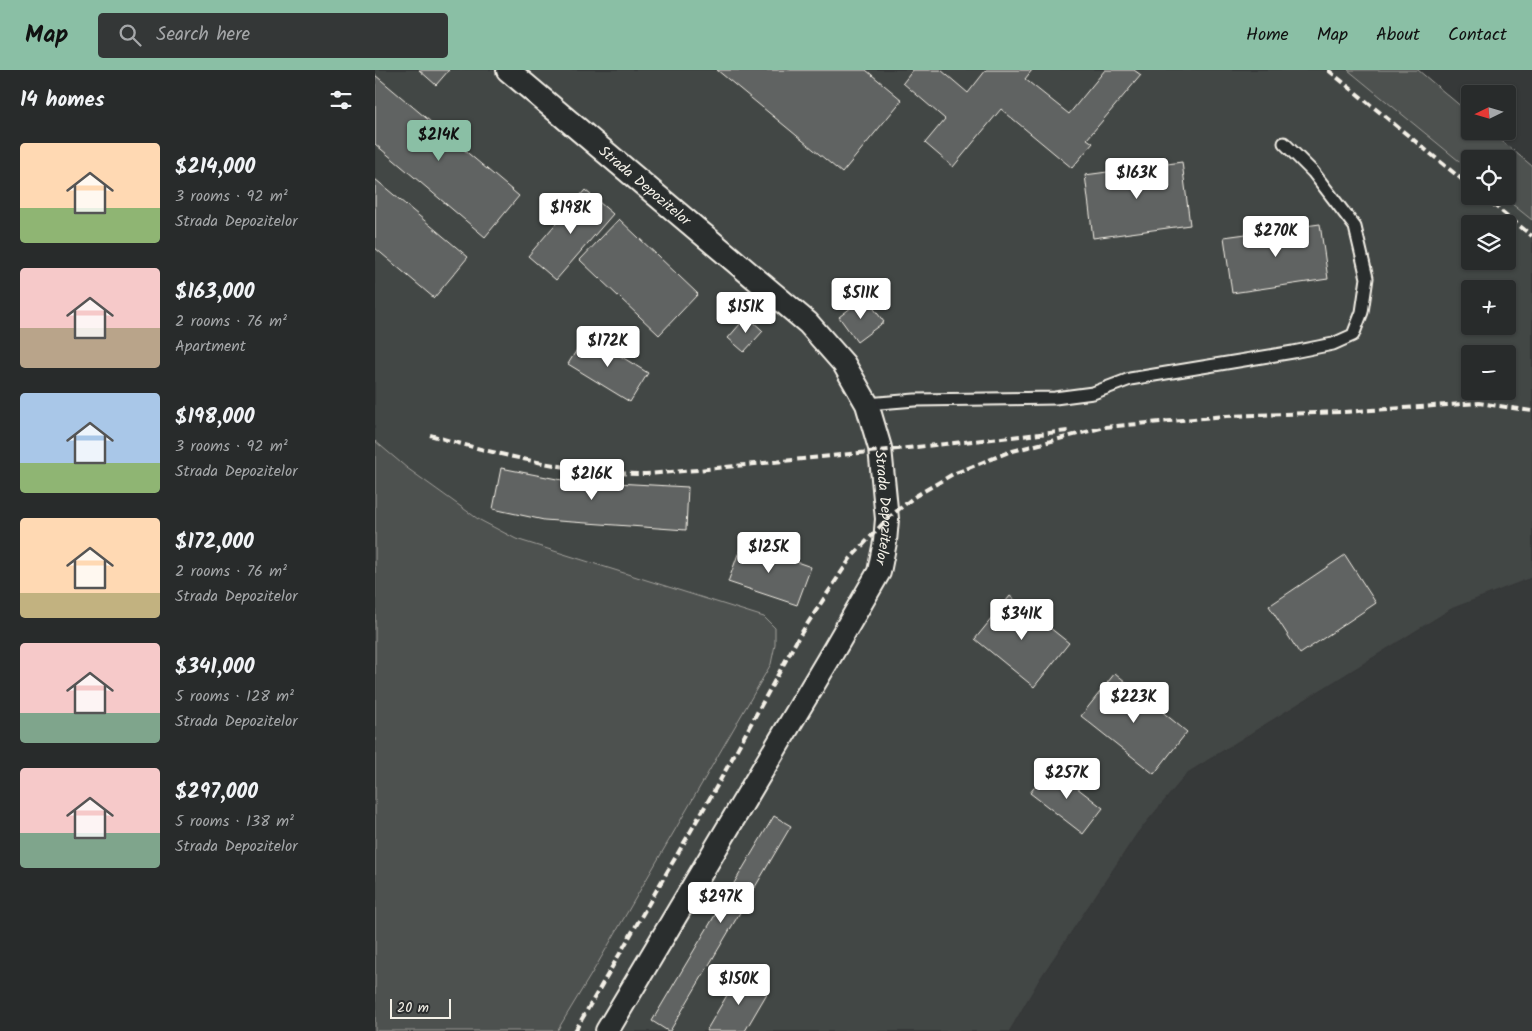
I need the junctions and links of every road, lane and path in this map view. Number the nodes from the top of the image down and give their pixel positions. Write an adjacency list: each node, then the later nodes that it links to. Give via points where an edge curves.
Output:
1 (508, 70): 3 (street, Strada Depozitelor, via 808,323 844,364)
2 (1284, 144): 3 (lane, via 1313,172 1355,227 1367,278 1362,312 1353,335 1333,344 1293,352 1129,379 1093,393 1055,398)
3 (867, 404): 4 (street, Strada Depozitelor, via 880,448 887,519 879,572)
4 (607, 1031)

